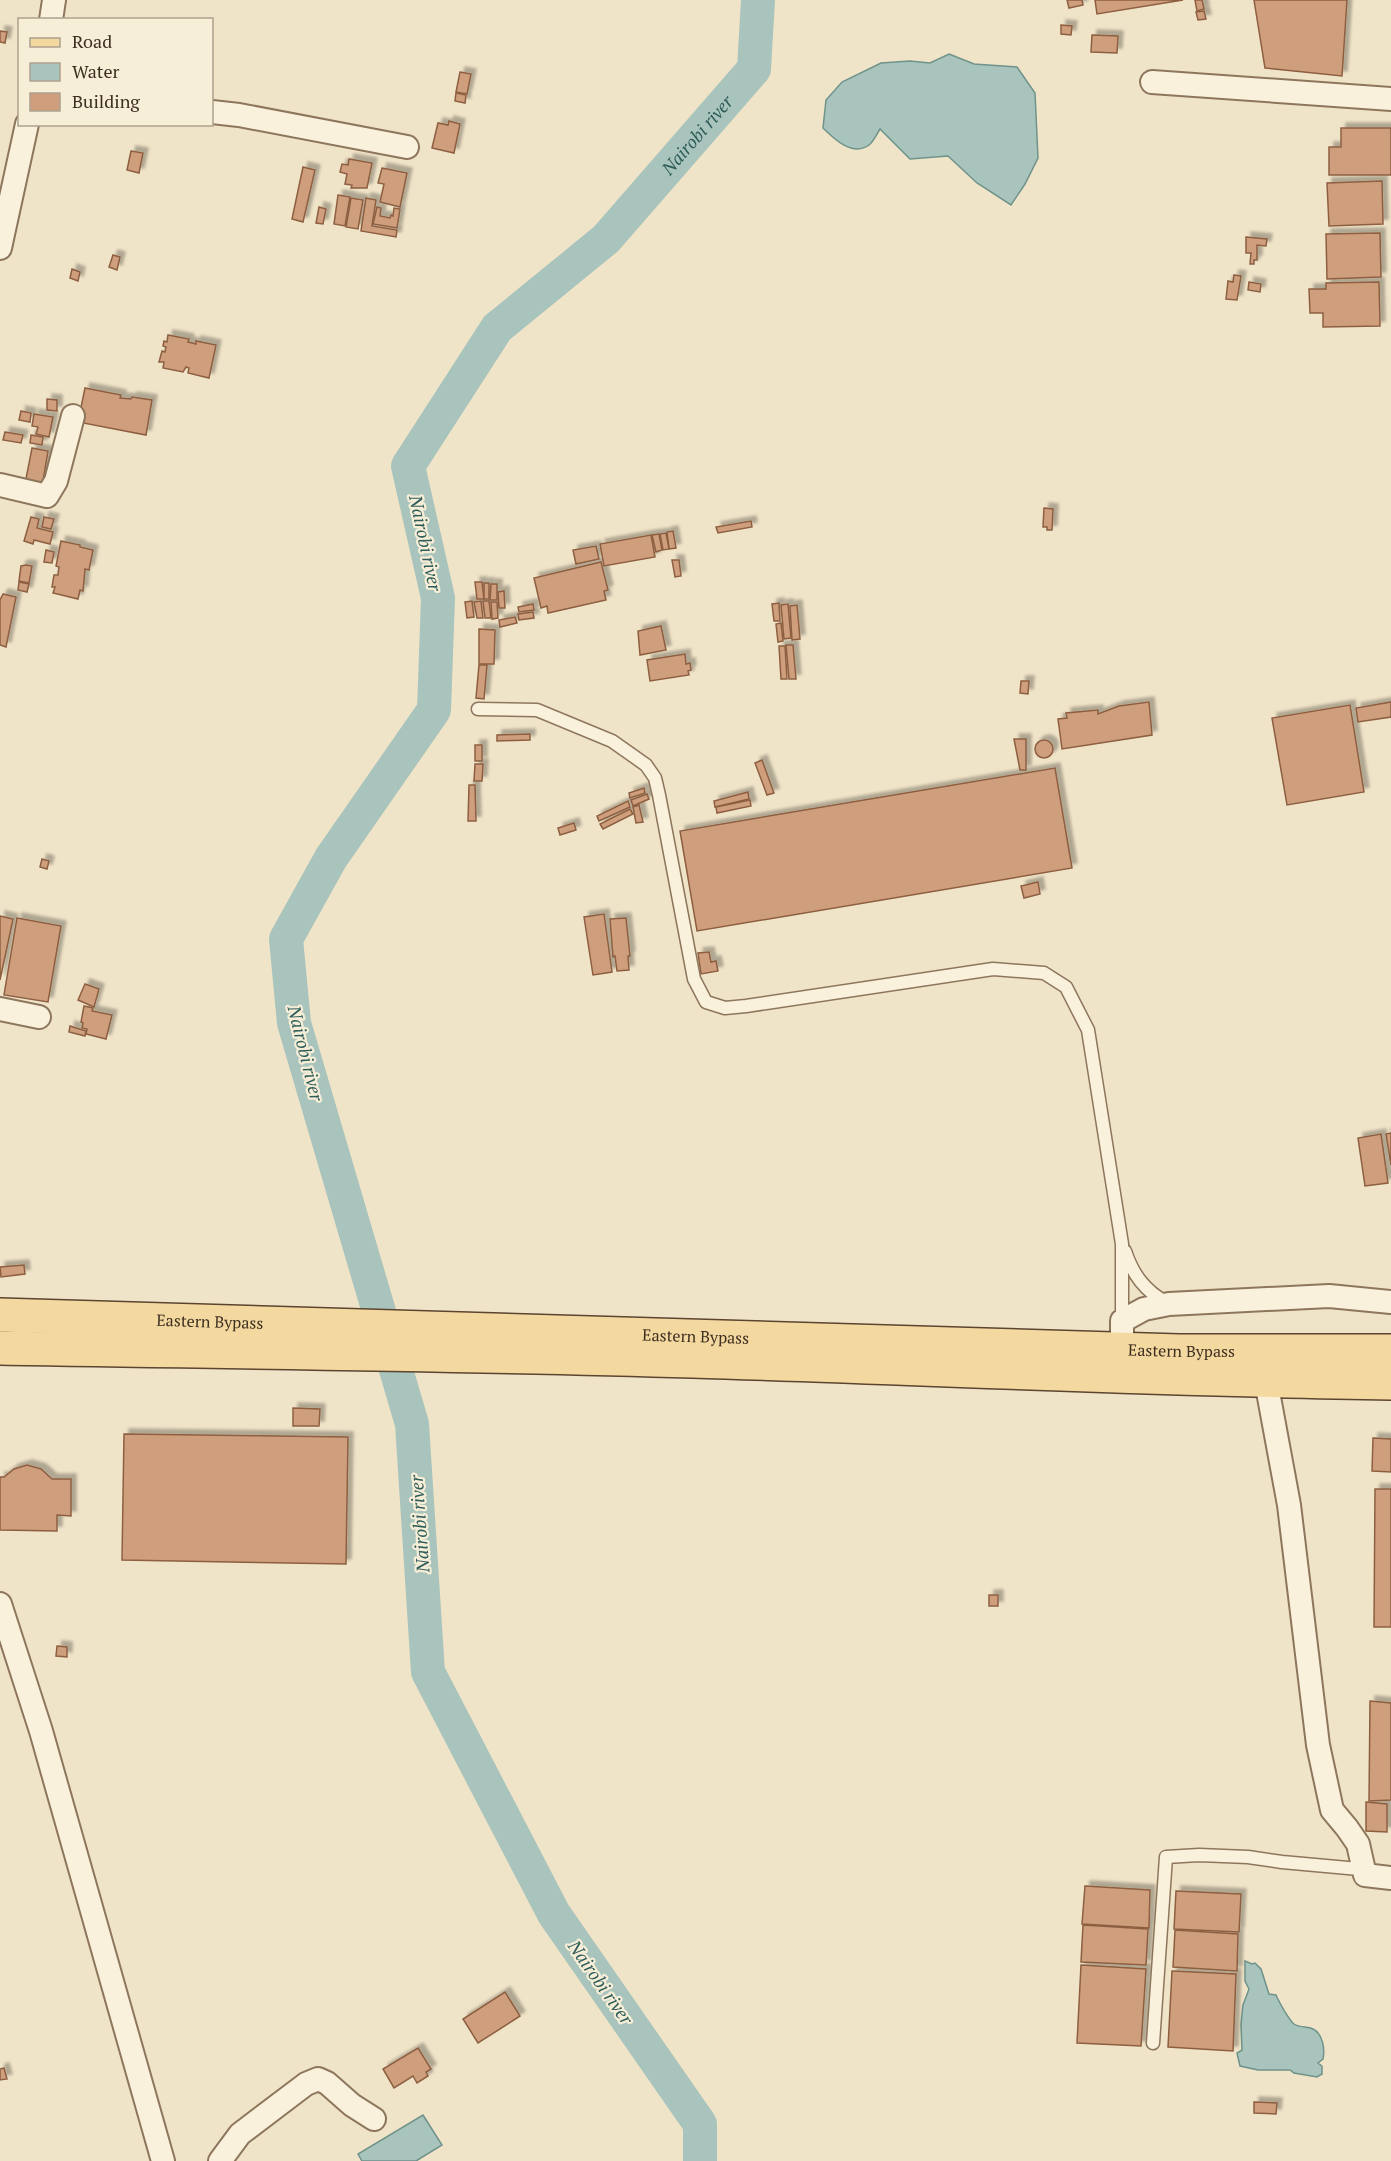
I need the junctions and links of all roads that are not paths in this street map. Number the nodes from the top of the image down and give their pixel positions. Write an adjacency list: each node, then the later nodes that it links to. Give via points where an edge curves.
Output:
1 (54, 0): 2 (street)
2 (51, 18)
3 (1152, 82): 4 (street)
4 (1391, 99)
5 (213, 112): 7 (street)
6 (27, 126): 8 (street)
7 (407, 147)
8 (0, 248)
9 (73, 416): 10 (street, via 56,482 47,496)
10 (0, 485)
11 (478, 709): 14 (lane, via 537,710 612,741 646,765 655,778 659,795 694,979 706,1002 725,1008 746,1006 993,969 1044,973 1066,987 1088,1029)
12 (0, 1009): 13 (street)
13 (39, 1017)
14 (1122, 1245): 16 (lane, via 1143,1286); 18 (lane)
15 (1391, 1302): 16 (street, via 1329,1296)
16 (1169, 1305): 18 (street, via 1144,1309)
17 (0, 1315): 19 (main road, Eastern Bypass, via 304,1324)
18 (1122, 1335): 19 (main road, Eastern Bypass); 21 (main road, Eastern Bypass)
19 (449, 1342): 20 (main road, Eastern Bypass, via 322,1354); 22 (main road, Eastern Bypass)
20 (0, 1348)
21 (1391, 1351)
22 (1266, 1381): 23 (main road, Eastern Bypass); 25 (street, via 1289,1505 1318,1745 1332,1810 1358,1844)
23 (1391, 1383)
24 (0, 1604): 29 (street, via 41,1731)
25 (1365, 1875): 26 (street); 27 (lane, via 1359,1869 1248,1857 1166,1857)
26 (1391, 1878)
27 (1153, 2043)
28 (374, 2119): 30 (street, via 318,2079 240,2134)
29 (163, 2161)
30 (220, 2161)

